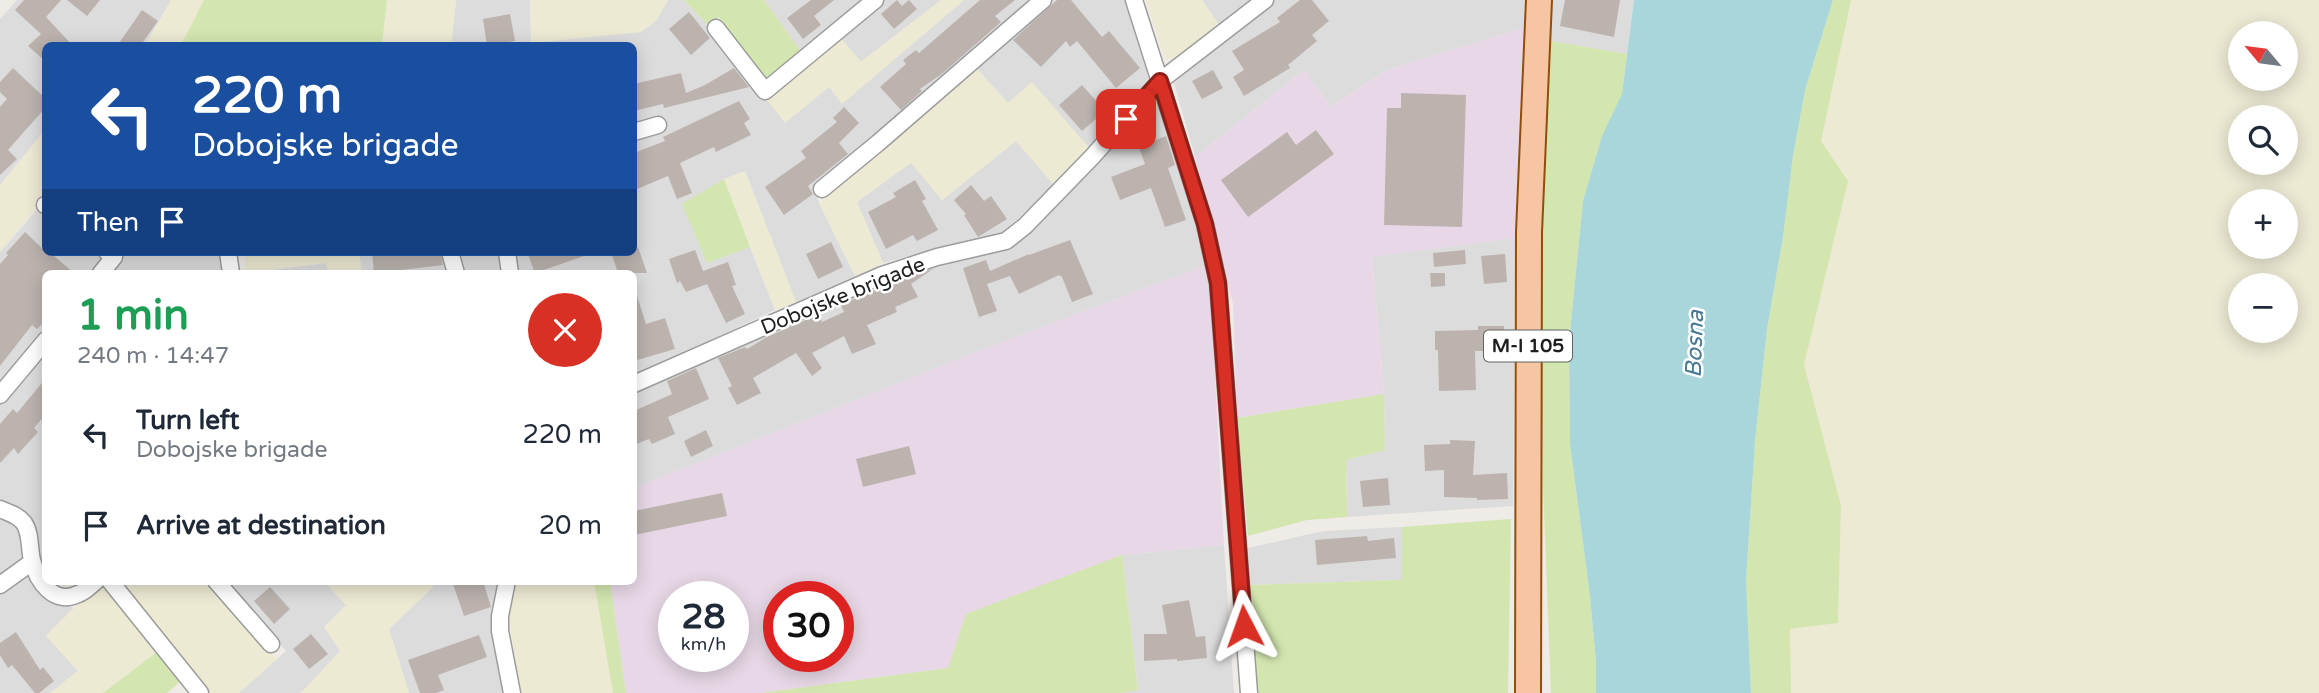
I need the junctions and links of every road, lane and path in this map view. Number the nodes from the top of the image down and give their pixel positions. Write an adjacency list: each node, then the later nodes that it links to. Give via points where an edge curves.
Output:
1 (875, 0): 6 (street, via 765,91)
2 (1043, 0): 10 (street)
3 (1134, 0): 7 (street)
4 (1265, 0): 7 (street, Dobojske brigade)
5 (1539, 0): 29 (main road, M-I 105, via 1529,232)
6 (716, 28)
7 (1160, 81): 14 (street, Dobojske brigade, via 1093,157 1006,241 882,275); 28 (street, via 1205,224 1218,283)
8 (658, 125): 9 (street)
9 (637, 131)
10 (822, 189)
11 (113, 256): 12 (street)
12 (103, 270)
13 (42, 345): 15 (street)
14 (637, 383)
15 (0, 395)
16 (0, 509): 17 (street, via 26,526)
17 (32, 562): 18 (street); 19 (street)
18 (42, 584)
19 (0, 585)
20 (43, 585): 21 (street, via 57,596 78,594)
21 (90, 585)
22 (113, 585): 26 (street)
23 (219, 585): 25 (street)
24 (506, 585): 27 (street, via 500,631)
25 (271, 644)
26 (200, 693)
27 (512, 693)
28 (1249, 693)
29 (1528, 693)

